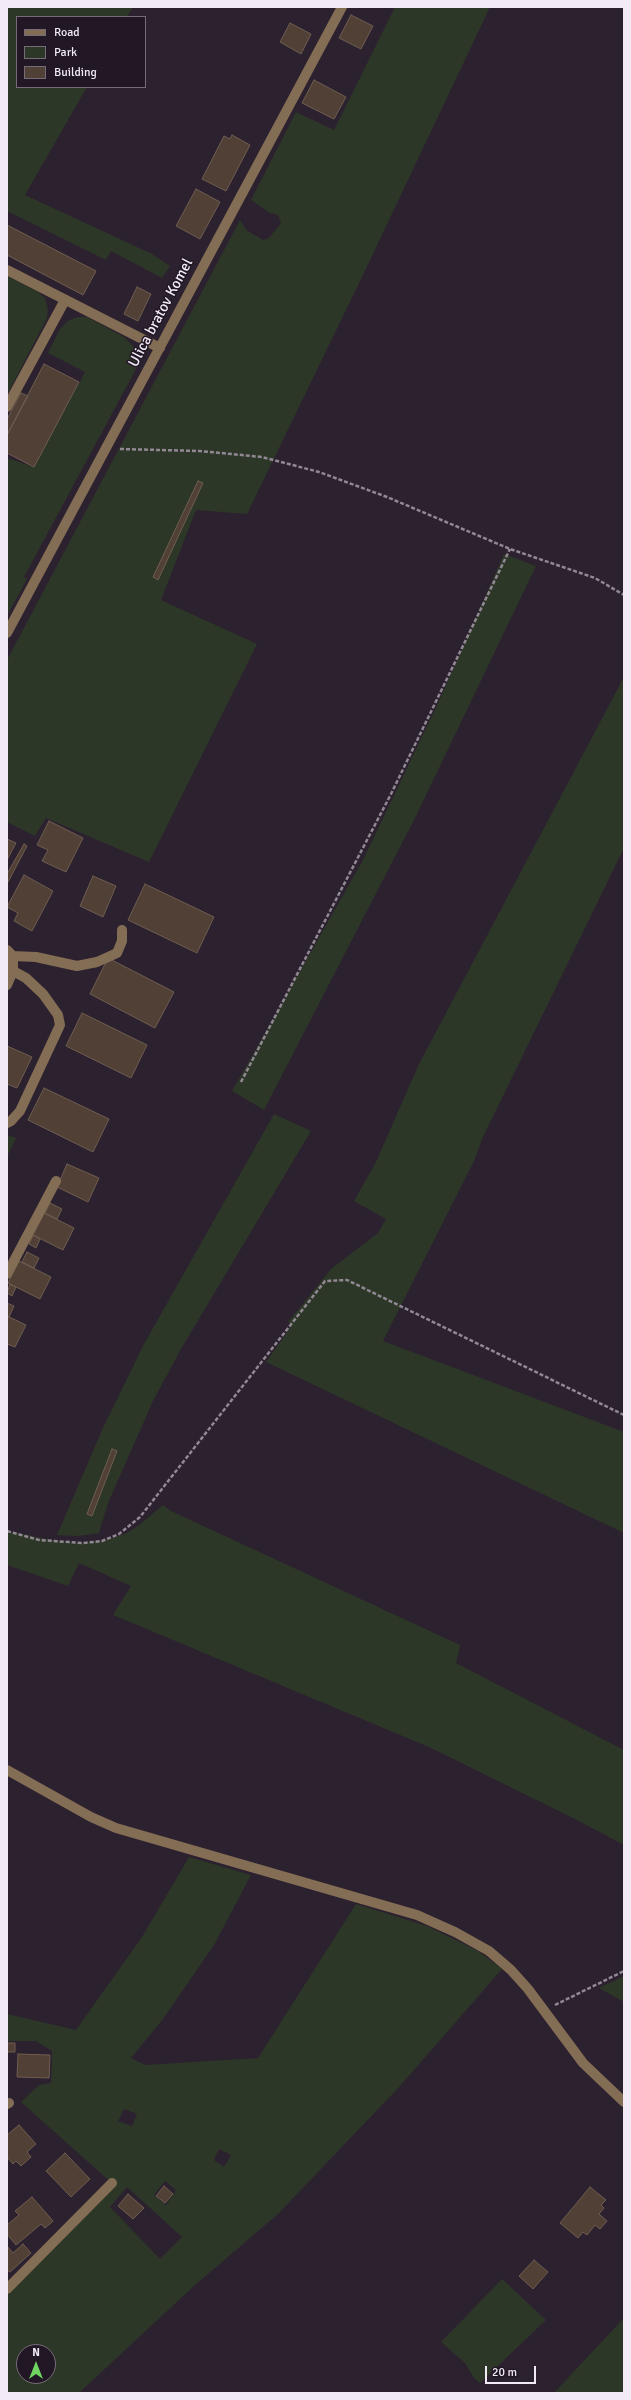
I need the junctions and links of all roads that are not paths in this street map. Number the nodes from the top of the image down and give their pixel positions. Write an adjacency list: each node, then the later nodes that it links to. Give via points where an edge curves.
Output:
1 (342, 7): 4 (street, Ulica bratov Komel)
2 (7, 270): 3 (street)
3 (65, 300): 4 (street); 5 (street)
4 (160, 348): 6 (street, Ulica bratov Komel)
5 (7, 407)
6 (7, 633)
7 (122, 930): 8 (street, via 122,941 117,953 98,962 76,966)
8 (10, 953): 9 (street)
9 (13, 971): 10 (street); 11 (street, via 26,978 43,994 58,1015 60,1026 20,1111)
10 (7, 985)
11 (7, 1123)
12 (56, 1181): 13 (street)
13 (7, 1274)
14 (7, 1770): 15 (street, via 91,1817 116,1828 417,1915 442,1926 488,1951 511,1970 583,2063)
15 (624, 2102)
16 (112, 2183): 17 (street)
17 (7, 2288)

